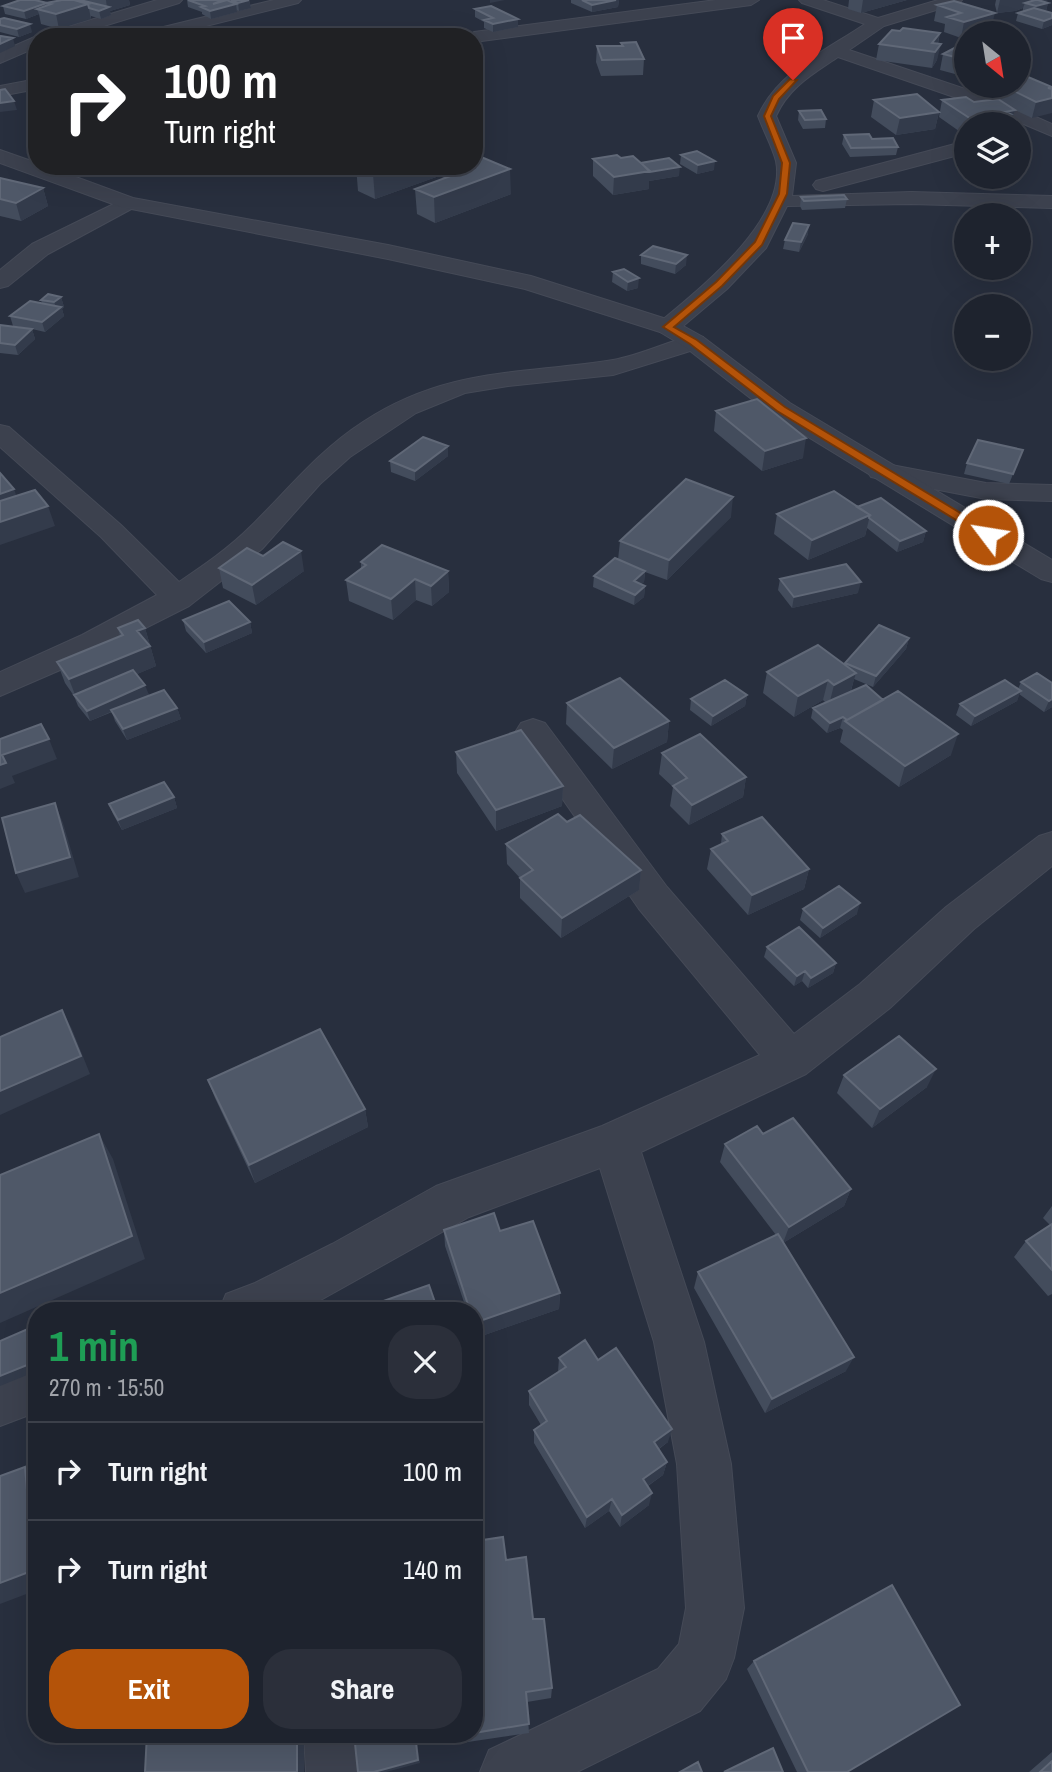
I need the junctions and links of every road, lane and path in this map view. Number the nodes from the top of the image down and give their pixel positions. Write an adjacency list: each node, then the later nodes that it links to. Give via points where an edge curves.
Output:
1 (174, 0): 7 (street)
2 (293, 0): 8 (street)
3 (751, 0): 9 (street)
4 (807, 0): 6 (street)
5 (954, 0): 6 (street)
6 (878, 23): 11 (street)
7 (80, 28)
8 (178, 28)
9 (483, 36)
10 (28, 45): 12 (street)
11 (834, 50): 16 (street, via 978,99); 22 (street, via 793,80 775,98 767,116 786,163)
12 (0, 58)
13 (28, 86): 14 (street)
14 (3, 91): 15 (street)
15 (28, 92)
16 (1051, 131): 17 (street)
17 (1031, 133)
18 (954, 150): 22 (street)
19 (0, 156): 20 (street)
20 (28, 166)
21 (52, 175): 24 (street)
22 (780, 198): 23 (street); 28 (street, via 758,243)
23 (1052, 202)
24 (128, 203): 25 (street); 28 (street, via 531,283)
25 (40, 249): 26 (street); 27 (street)
26 (0, 258)
27 (0, 281)
28 (668, 327): 29 (street)
29 (694, 342): 31 (street, via 781,409); 34 (street, via 613,367 492,378 450,388 407,407 360,434 242,551)
30 (0, 433): 34 (street, via 111,531)
31 (881, 471): 32 (street, via 986,491); 33 (street)
32 (1052, 493)
33 (1052, 573)
34 (178, 599): 35 (street)
35 (0, 685)
36 (533, 732): 38 (street, via 653,898)
37 (1052, 846): 38 (street)
38 (791, 1061): 39 (street)
39 (615, 1142): 40 (street, via 453,1201); 45 (street, via 679,1342 704,1464 715,1608 705,1658 679,1690)
40 (270, 1302)
41 (28, 1389): 42 (street)
42 (0, 1399)
43 (335, 1743): 44 (street)
44 (337, 1772)
45 (512, 1772)

